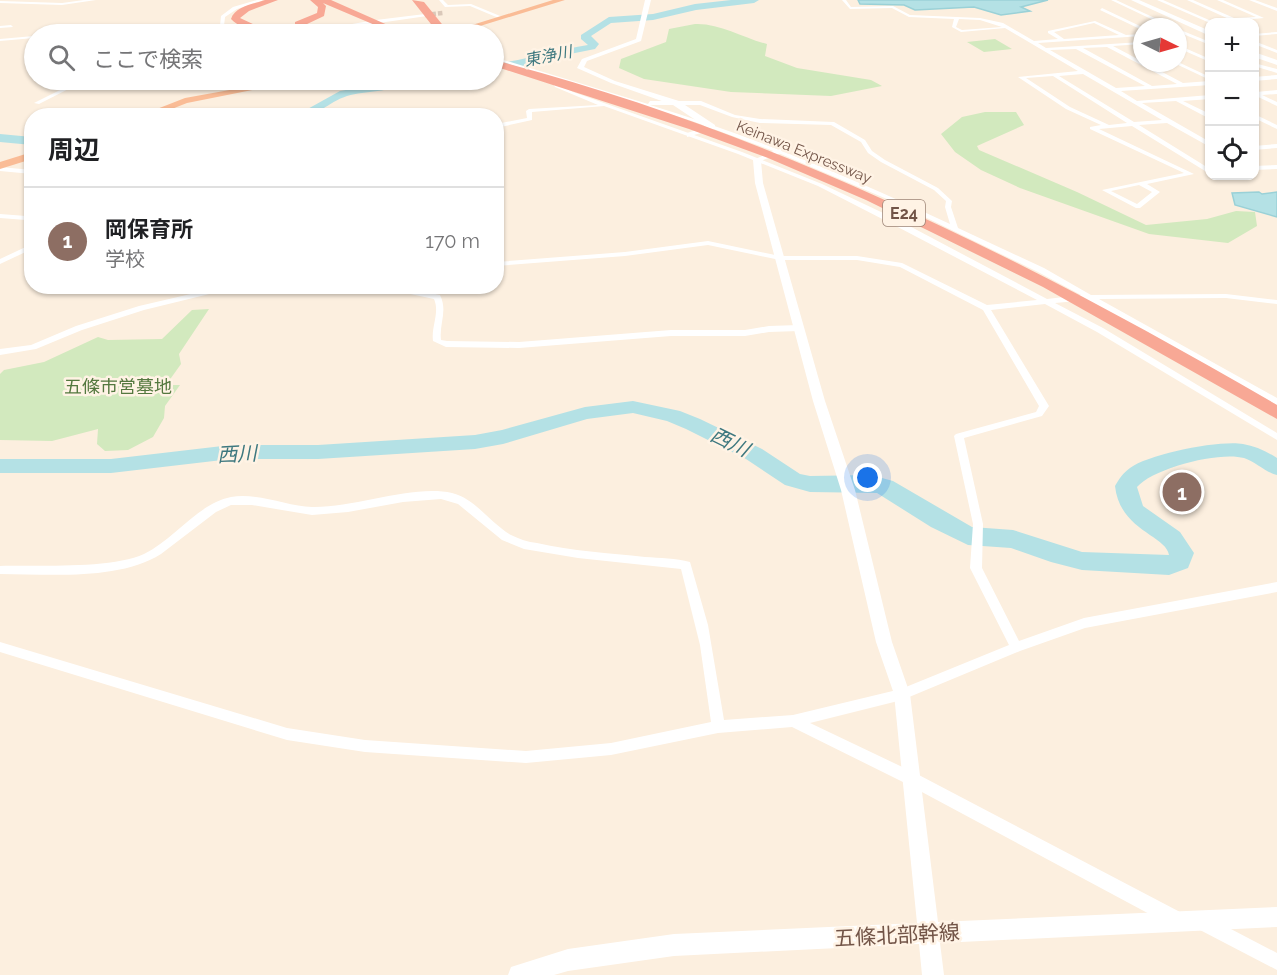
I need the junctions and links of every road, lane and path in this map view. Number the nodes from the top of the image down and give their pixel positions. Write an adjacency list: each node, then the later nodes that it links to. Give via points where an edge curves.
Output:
1 (94, 0): 19 (street, via 62,4)
2 (262, 0): 34 (street, via 228,12)
3 (274, 0): 35 (highway, via 240,12 235,19)
4 (279, 0): 36 (highway, via 243,12 240,18)
5 (314, 0): 37 (highway, via 322,6 321,14)
6 (324, 0): 31 (highway)
7 (349, 0): 31 (highway, via 349,4)
8 (416, 0): 21 (highway)
9 (441, 0): 20 (street, via 447,6)
10 (561, 0): 26 (highway)
11 (648, 0): 96 (street, via 640,37 635,43 584,60 580,68)
12 (844, 0): 27 (street, via 850,8 893,7 909,16)
13 (1113, 0): 22 (street)
14 (1134, 0): 48 (main road)
15 (1159, 0): 32 (street)
16 (1189, 0): 29 (street)
17 (1219, 0): 30 (street, via 1262,18)
18 (1251, 0): 24 (street)
19 (0, 2)
20 (463, 4): 25 (street); 26 (street)
21 (425, 6): 38 (street); 41 (highway)
22 (1130, 8): 23 (street); 28 (street)
23 (1102, 9): 33 (street); 43 (street)
24 (1277, 10)
25 (443, 13)
26 (503, 18): 42 (highway)
27 (957, 18): 46 (street, via 980,19); 46 (street, via 954,27 961,31)
28 (1152, 18)
29 (1234, 18)
30 (1259, 18)
31 (373, 20): 39 (highway); 40 (highway)
32 (1205, 20)
33 (1095, 21): 51 (street); 58 (street, via 1050,32)
34 (223, 24)
35 (241, 24)
36 (250, 24)
37 (300, 24)
38 (362, 24)
39 (382, 24)
40 (385, 24)
41 (442, 24)
42 (482, 24)
43 (1133, 24)
44 (11, 26): 45 (street)
45 (0, 27)
46 (1010, 28): 59 (street)
47 (1187, 34): 55 (street)
48 (1205, 34)
49 (1259, 35): 50 (street)
50 (1277, 35)
51 (1125, 36): 52 (street); 58 (street)
52 (1133, 36)
53 (1205, 37): 55 (street)
54 (24, 38): 57 (street)
55 (1197, 38): 56 (street); 60 (street)
56 (1187, 39)
57 (0, 40)
58 (1063, 40): 59 (street)
59 (1035, 42): 65 (street)
60 (1205, 42)
61 (1133, 44): 63 (street)
62 (1259, 44): 67 (street)
63 (1107, 45): 64 (street); 83 (street)
64 (1077, 47): 65 (street); 84 (street)
65 (1047, 49): 76 (street)
66 (1187, 51): 70 (street)
67 (1277, 51)
68 (1259, 56): 71 (main road)
69 (504, 60): 78 (street)
70 (1205, 60)
71 (1277, 63)
72 (504, 66): 141 (highway, Keinawa Expressway / E24, via 616,99 738,142 890,206 1030,275)
73 (1259, 66): 75 (street)
74 (1187, 69): 80 (street)
75 (1277, 71)
76 (1085, 72): 77 (street); 87 (street)
77 (1053, 74): 104 (street); 105 (street, via 1022,77 1068,108)
78 (550, 75): 95 (street); 98 (street, via 564,91)
79 (1277, 77): 81 (street)
80 (1205, 79)
81 (1259, 79)
82 (1205, 82): 83 (street)
83 (1182, 85): 84 (street)
84 (1150, 87): 87 (street)
85 (59, 90): 94 (street)
86 (240, 90): 99 (highway)
87 (1116, 90): 93 (street)
88 (1277, 92): 89 (street)
89 (1259, 94)
90 (1259, 96): 97 (street)
91 (1205, 97): 92 (street)
92 (1178, 100): 93 (street); 100 (street)
93 (1138, 102): 102 (street)
94 (37, 103)
95 (641, 103): 96 (street); 98 (street); 106 (street)
96 (676, 103): 106 (street); 127 (street, via 701,104 760,121 832,123 863,141 883,161 943,194 949,201)
97 (1277, 104)
98 (607, 105): 103 (street, via 529,111 530,119); 108 (street)
99 (169, 108)
100 (1205, 115)
101 (1259, 119): 107 (street)
102 (1168, 121): 104 (street); 109 (street)
103 (504, 124)
104 (1132, 124): 105 (street); 120 (street)
105 (1107, 126): 123 (street, via 1092,128)
106 (712, 127): 108 (street); 114 (street)
107 (1277, 128)
108 (690, 135): 116 (street)
109 (1205, 143)
110 (1259, 144): 112 (street)
111 (1277, 146): 112 (street)
112 (1265, 147): 113 (street)
113 (1259, 148)
114 (778, 151): 116 (street); 127 (street)
115 (24, 158): 118 (highway)
116 (757, 160): 129 (street); 135 (street, via 820,185)
117 (1277, 167): 119 (street)
118 (0, 168): 121 (street)
119 (1259, 168)
120 (1205, 170)
121 (24, 171)
122 (1205, 172): 123 (street)
123 (1191, 174): 124 (street)
124 (1140, 183): 124 (street, via 1157,192 1138,207 1105,190)
125 (0, 216): 126 (street)
126 (24, 218)
127 (955, 230): 134 (street)
128 (24, 250): 130 (street)
129 (780, 258): 131 (street, via 708,243); 137 (street, via 857,258 902,265); 138 (street)
130 (0, 262)
131 (504, 263)
132 (203, 294): 139 (street, via 142,308 33,347)
133 (423, 294): 138 (street, via 437,297 441,304 442,315 435,333 437,341 446,344 519,345)
134 (1089, 297): 135 (street); 136 (street, via 1226,296); 140 (street)
135 (1047, 301): 137 (street); 142 (street)
136 (1277, 302)
137 (986, 308): 145 (street, via 1044,406 1039,414 1023,421 959,436 978,524 976,568)
138 (799, 328): 147 (street, via 848,490 884,642)
139 (0, 352)
140 (1277, 402)
141 (1277, 413)
142 (1277, 437)
143 (0, 570): 149 (street, via 123,565 168,545 231,500 320,512 444,495 461,500 491,527 515,541 541,549 686,565 701,610)
144 (1277, 587): 145 (street, via 1084,623)
145 (1016, 646): 147 (street)
146 (0, 647): 149 (street, via 287,734 365,746 526,757 611,749)
147 (902, 694): 148 (street); 150 (street)
148 (793, 721): 149 (street); 150 (street)
149 (718, 727)
150 (912, 779): 152 (street); 154 (street)
151 (1277, 917): 153 (street, 五條北部幹線)
152 (1179, 920): 153 (street, 五條北部幹線); 154 (street, 五條北部幹線)
153 (1202, 922): 155 (street)
154 (928, 933): 156 (street, 五條北部幹線, via 674,945 568,960); 157 (street)
155 (1277, 962)
156 (519, 975)
157 (933, 975)

